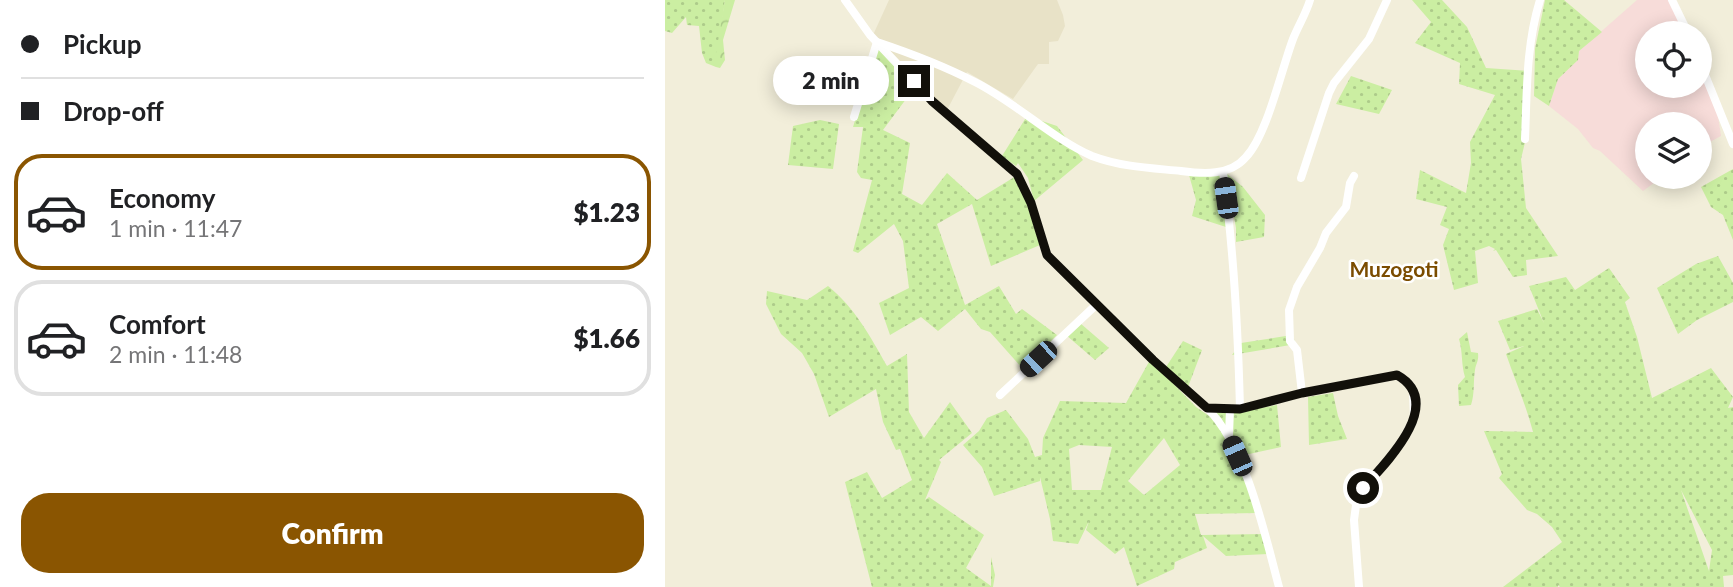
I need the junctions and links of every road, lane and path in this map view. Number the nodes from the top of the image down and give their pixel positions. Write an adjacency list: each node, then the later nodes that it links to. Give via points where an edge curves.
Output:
1 (845, 0): 7 (street)
2 (1310, 0): 12 (street, via 1259,138 1245,159)
3 (1387, 0): 14 (street, via 1369,39 1329,93)
4 (1540, 0): 10 (street, via 1529,51)
5 (1672, 0): 6 (street)
6 (1682, 21)
7 (877, 42): 9 (street); 12 (street, via 975,81 1072,146 1102,159 1183,172); 15 (street, via 932,101 1017,174 1046,253)
8 (1712, 92): 11 (street)
9 (854, 117)
10 (1525, 139)
11 (1733, 145)
12 (1223, 172): 19 (street)
13 (1354, 176): 16 (street, via 1346,207 1326,233 1289,310 1290,341 1297,350)
14 (1300, 178)
15 (1096, 304): 17 (street); 18 (street)
16 (1302, 393): 19 (street); 23 (street, via 1397,375 1413,391 1414,418 1409,432 1357,498)
17 (1000, 395)
18 (1207, 408): 20 (street); 21 (street)
19 (1240, 409): 20 (street)
20 (1230, 410): 21 (street)
21 (1229, 438): 22 (street, via 1258,507)
22 (1279, 587)
23 (1359, 587)

